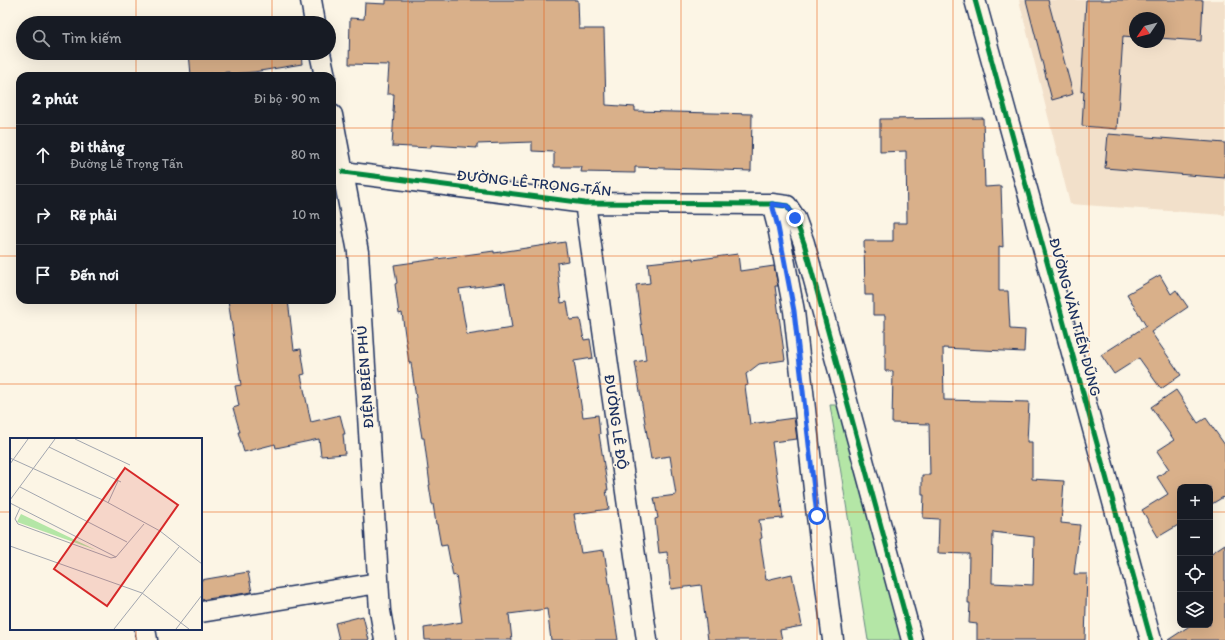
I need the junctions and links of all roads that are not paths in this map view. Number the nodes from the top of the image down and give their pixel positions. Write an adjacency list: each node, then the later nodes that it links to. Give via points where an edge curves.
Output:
1 (311, 0): 3 (street)
2 (975, 0): 18 (street, ĐƯỜNG VĂN TIẾN DŨNG)
3 (314, 16)
4 (322, 60): 5 (street)
5 (324, 72)
6 (336, 136): 7 (street, ĐIỆN BIÊN PHỦ)
7 (343, 172): 8 (street, ĐƯỜNG LÊ TRỌNG TẤN); 10 (street, ĐIỆN BIÊN PHỦ, via 358,252)
8 (585, 203): 9 (street, ĐƯỜNG LÊ TRỌNG TẤN); 15 (street, ĐƯỜNG LÊ ĐỘ)
9 (772, 204): 16 (street, via 794,311); 17 (street, ĐƯỜNG LÊ TRỌNG TẤN, via 787,206 795,218 804,243)
10 (378, 583): 11 (street); 14 (street, ĐIỆN BIÊN PHỦ)
11 (202, 612)
12 (145, 630): 13 (street)
13 (147, 640)
14 (385, 640)
15 (647, 640)
16 (833, 640)
17 (912, 640)
18 (1151, 640)

